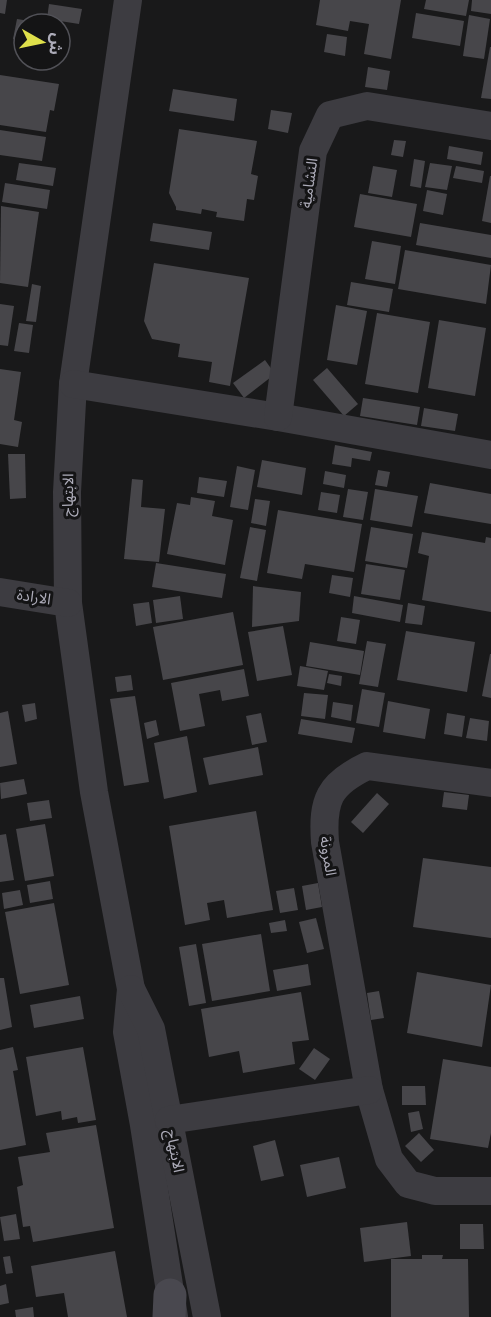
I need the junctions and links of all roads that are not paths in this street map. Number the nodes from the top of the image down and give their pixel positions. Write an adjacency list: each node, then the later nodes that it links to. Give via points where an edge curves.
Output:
1 (128, 0): 3 (street, الابتهاج)
2 (491, 126): 4 (street, النشامية, via 367,106 330,115 313,152)
3 (74, 384): 4 (street); 7 (street, الابتهاج, via 67,492)
4 (278, 417): 5 (street)
5 (491, 455)
6 (0, 592): 7 (street, الارادة)
7 (68, 603): 9 (street, الابتهاج, via 94,792)
8 (491, 783): 10 (street, المرونة, via 366,766 333,788 323,816 325,842)
9 (131, 989): 11 (street, الابتهاج, via 151,1029); 13 (street, الابتهاج, via 127,1032)
10 (369, 1090): 11 (street); 12 (street, المرونة, via 389,1160 408,1184 435,1191)
11 (169, 1120): 14 (street, الابتهاج)
12 (491, 1191)
13 (171, 1310)
14 (207, 1317)

